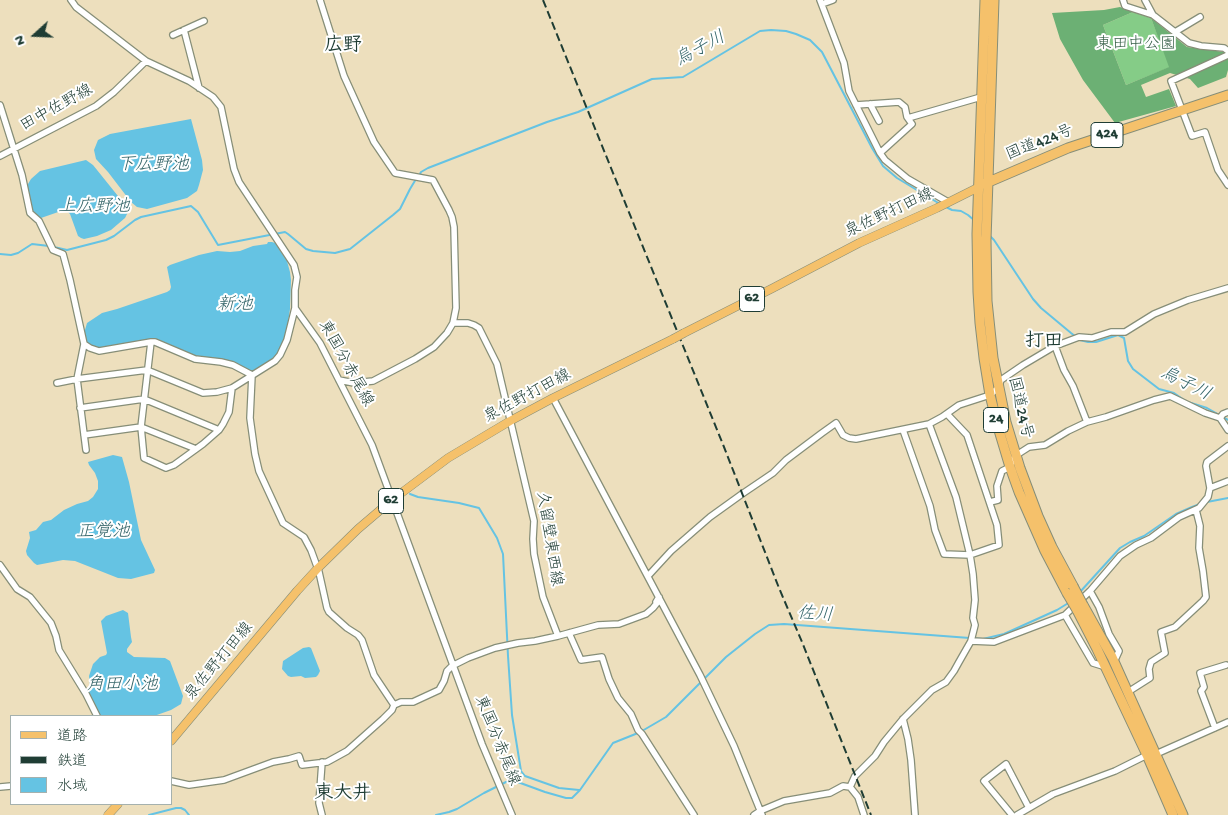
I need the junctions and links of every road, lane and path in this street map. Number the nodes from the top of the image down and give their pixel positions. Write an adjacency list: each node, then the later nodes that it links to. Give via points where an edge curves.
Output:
1 (71, 0): 17 (street)
2 (320, 0): 36 (street, via 344,76 374,142 395,173 433,180 452,218 456,308)
3 (833, 0): 8 (street)
4 (985, 0): 20 (highway, 国道24号 / 24)
5 (994, 0): 30 (highway, 国道24号 / 24)
6 (1123, 0): 9 (street, via 1125,6)
7 (1145, 0): 9 (street)
8 (821, 2): 23 (street)
9 (1153, 15): 13 (street)
10 (1200, 17): 13 (street)
11 (204, 21): 12 (street)
12 (184, 30): 14 (street); 18 (street)
13 (1175, 32): 15 (street, via 1190,43)
14 (173, 35)
15 (1228, 51)
16 (1228, 55): 24 (street, via 1171,81)
17 (146, 61): 18 (street); 27 (street, 田中佐野線, via 96,106)
18 (199, 88): 35 (street, via 213,97 220,107 239,182 294,265 297,277)
19 (1228, 96): 24 (highway, 国道424号 / 424)
20 (981, 97): 25 (street); 32 (highway, 国道24号 / 24)
21 (870, 104): 23 (street); 25 (street, via 899,102); 26 (street)
22 (0, 105): 27 (street)
23 (856, 105): 28 (street)
24 (1183, 110): 30 (highway, 国道424号 / 424, via 1068,148); 31 (street, via 1192,136 1205,132 1218,170)
25 (908, 118): 28 (street, via 912,124)
26 (879, 121)
27 (14, 149): 29 (street, 田中佐野線); 38 (street, via 30,213 39,221 53,250 63,254)
28 (880, 153): 33 (street, via 908,179)
29 (0, 156)
30 (988, 182): 32 (highway, 国道424号 / 424); 46 (highway, 国道24号 / 24, via 987,285)
31 (1228, 185)
32 (979, 186): 33 (main road, 泉佐野打田線 / 62); 47 (highway, 国道24号 / 24, via 980,323)
33 (948, 202): 48 (main road, 泉佐野打田線 / 62, bridge, via 859,243)
34 (1228, 288): 39 (street, via 1154,314 1125,332 1076,338)
35 (295, 308): 41 (street, via 280,355); 43 (street, 東国分赤尾線, via 320,342)
36 (453, 323): 43 (street, via 434,347 373,381 354,383); 53 (street, 久留壁東西線, via 474,325 485,340 497,364)
37 (151, 342): 38 (street, via 99,352); 40 (street); 41 (street, via 194,359 232,365)
38 (84, 344): 42 (street)
39 (1055, 346): 46 (street, via 1001,380); 54 (street)
40 (147, 370): 42 (street); 45 (street, via 203,393); 49 (street)
41 (252, 375): 45 (street); 73 (street, via 250,418 259,471 283,523 304,537)
42 (77, 379): 44 (street); 50 (street)
43 (339, 380): 68 (street, 東国分赤尾線, via 372,446)
44 (58, 383)
45 (232, 388): 57 (street, via 229,412)
46 (998, 388): 47 (street); 64 (highway, 国道24号 / 24)
47 (990, 395): 51 (street, via 959,405); 65 (highway, 国道24号 / 24)
48 (553, 398): 53 (main road, 泉佐野打田線 / 62); 74 (street)
49 (144, 399): 50 (street); 56 (street); 57 (street)
50 (80, 408): 60 (street)
51 (947, 414): 55 (street); 69 (street, via 967,435)
52 (1223, 415): 54 (street, via 1205,413 1170,396); 59 (street)
53 (510, 421): 68 (main road, 泉佐野打田線 / 62, via 448,458); 80 (street, 久留壁東西線, via 534,521 534,554 543,597)
54 (1087, 422): 64 (street, via 1045,445 1029,447)
55 (929, 424): 58 (street); 71 (street, via 956,496)
56 (141, 427): 60 (street); 62 (street); 62 (street, via 144,458 166,468)
57 (219, 430): 62 (street)
58 (903, 430): 71 (street, via 944,554); 74 (street, via 856,439 843,435 836,424 710,517)
59 (1228, 430)
60 (84, 435): 63 (street)
61 (1228, 446): 67 (street, via 1207,462)
62 (196, 449)
63 (86, 450)
64 (1016, 456): 65 (street); 75 (highway, 国道24号 / 24)
65 (1010, 467): 69 (street, via 1002,471 998,500); 75 (highway, 国道24号 / 24, via 1044,551)
66 (1228, 482): 67 (street)
67 (1210, 488): 70 (street, via 1208,497)
68 (392, 500): 73 (main road, 泉佐野打田線 / 62); 84 (street, 東国分赤尾線)
69 (990, 502): 71 (street, via 999,545)
70 (1198, 508): 76 (street, via 1120,556); 85 (street, via 1206,597 1175,627 1161,632 1165,653 1151,662 1150,678)
71 (970, 555): 81 (street, via 975,625)
72 (0, 565): 87 (street, via 16,589 30,598 51,623 59,650)
73 (318, 568): 86 (street, via 329,612 362,640 374,675); 91 (main road, 泉佐野打田線 / 62)
74 (648, 576): 77 (street)
75 (1070, 589): 82 (highway, 国道24号 / 24, bridge)
76 (1090, 591): 78 (street); 82 (street, via 1119,651)
77 (659, 597): 79 (street, via 646,614 619,624 598,625); 98 (street, via 734,746)
78 (1065, 615): 81 (street, via 994,642); 82 (street, via 1093,663)
79 (569, 633): 80 (street); 102 (street, via 581,660 602,657 618,698)
80 (558, 636): 84 (street, via 495,648)
81 (971, 641): 88 (street, via 946,682 932,690)
82 (1110, 664): 85 (highway, 国道24号 / 24); 92 (highway, 国道24号 / 24)
83 (1226, 665): 90 (street, via 1200,673 1204,687 1201,691)
84 (452, 666): 86 (street, via 439,690 413,702); 101 (street, 東国分赤尾線)
85 (1128, 692): 92 (highway, 国道24号 / 24)
86 (394, 705): 93 (street, via 347,751)
87 (96, 715)
88 (903, 719): 95 (street, via 855,776); 105 (street, via 911,760)
89 (1228, 722): 90 (street)
90 (1214, 728): 92 (street)
91 (172, 741)
92 (1152, 754): 97 (street, via 1053,794); 108 (highway, 国道24号 / 24); 109 (highway, 国道24号 / 24)
93 (322, 762): 94 (street, via 302,765 299,756 224,780 189,785); 100 (street, via 319,803)
94 (172, 781)
95 (850, 788): 98 (street, via 843,786 830,793 784,801); 104 (street, via 858,796)
96 (117, 805): 99 (main road)
97 (1029, 808): 106 (street, via 1006,764 984,780); 107 (street)
98 (761, 813): 103 (street)
99 (108, 815)
100 (322, 815)
101 (512, 815)
102 (694, 815)
103 (754, 815)
104 (864, 815)
105 (915, 815)
106 (1012, 815)
107 (1017, 815)
108 (1173, 815)
109 (1182, 815)

